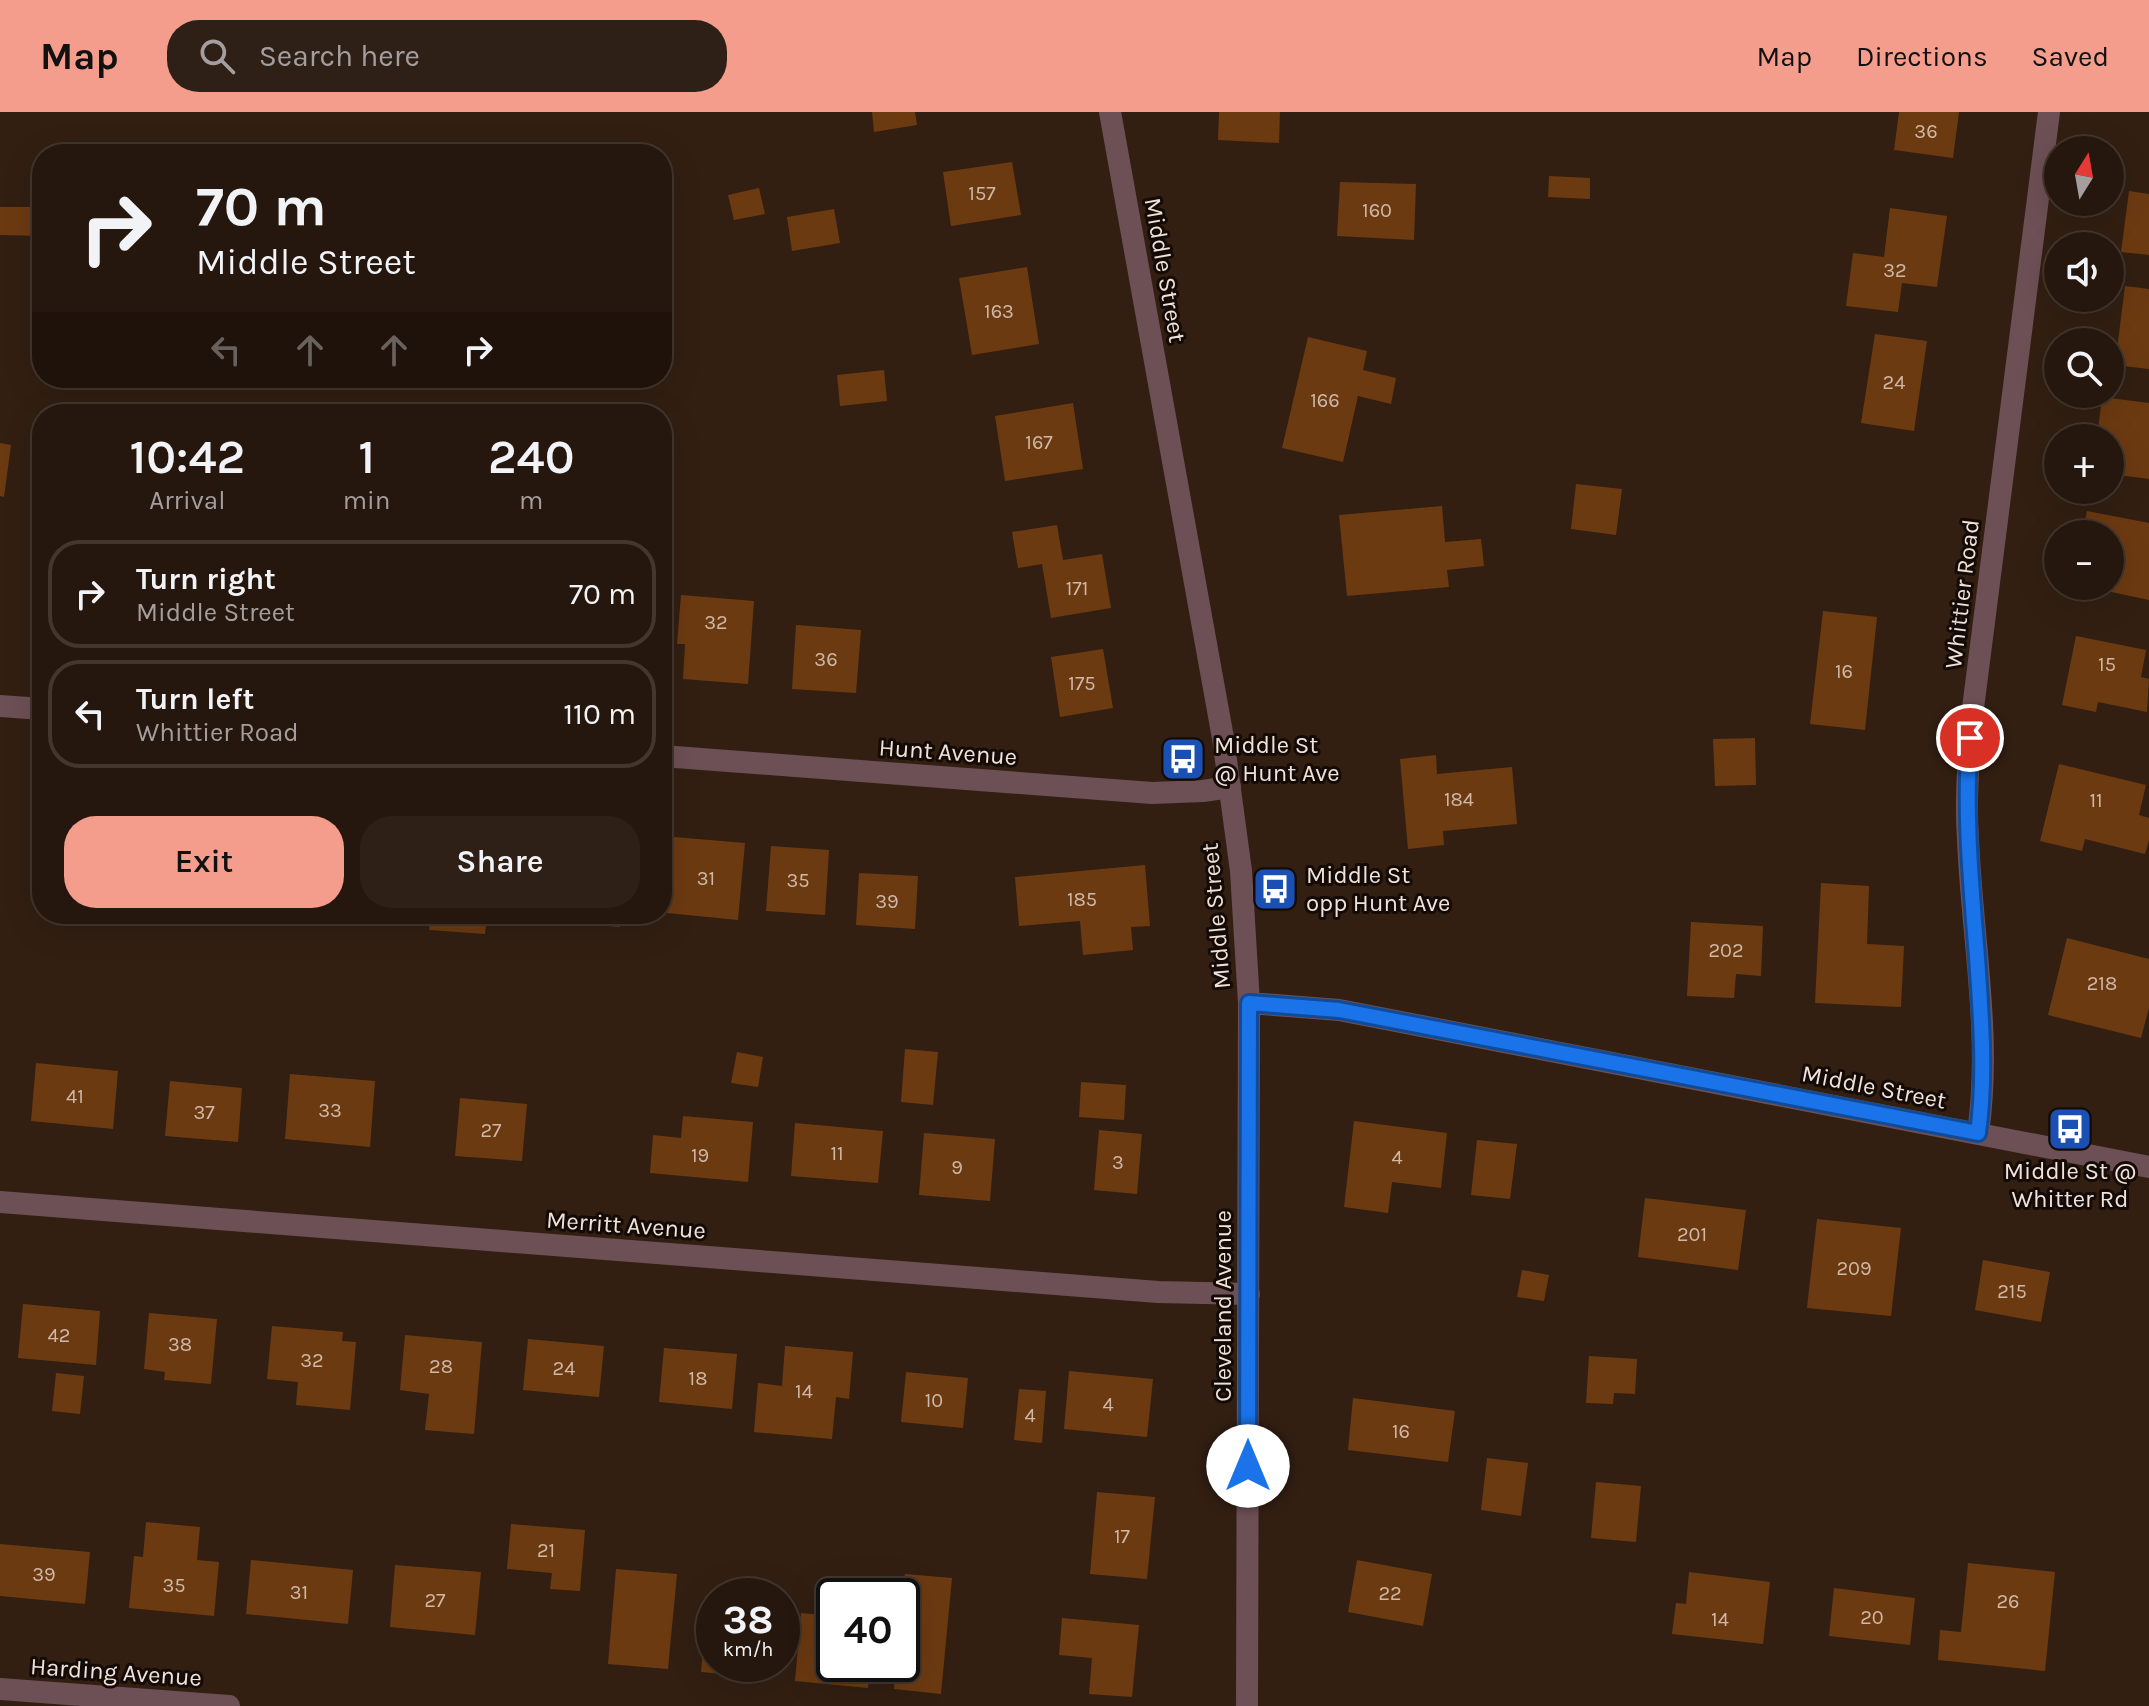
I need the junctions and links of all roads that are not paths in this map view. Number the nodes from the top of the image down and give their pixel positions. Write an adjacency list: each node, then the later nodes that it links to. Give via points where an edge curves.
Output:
1 (1110, 112): 6 (street, Middle Street)
2 (2049, 112): 8 (street, Whittier Road, via 1968,760 1967,838 1983,1055)
3 (0, 706): 4 (street)
4 (32, 708)
5 (672, 757): 6 (street, Hunt Avenue, via 1152,793)
6 (1230, 787): 7 (street, Middle Street)
7 (1249, 1003): 8 (street, Middle Street, via 1339,1010); 11 (street, Cleveland Avenue)
8 (1978, 1133): 9 (street, Middle Street)
9 (2149, 1167)
10 (0, 1202): 11 (street, Merritt Avenue, via 1158,1292)
11 (1249, 1294): 14 (street, Cleveland Avenue)
12 (0, 1689): 13 (street, Harding Avenue)
13 (229, 1706)
14 (1247, 1706)

